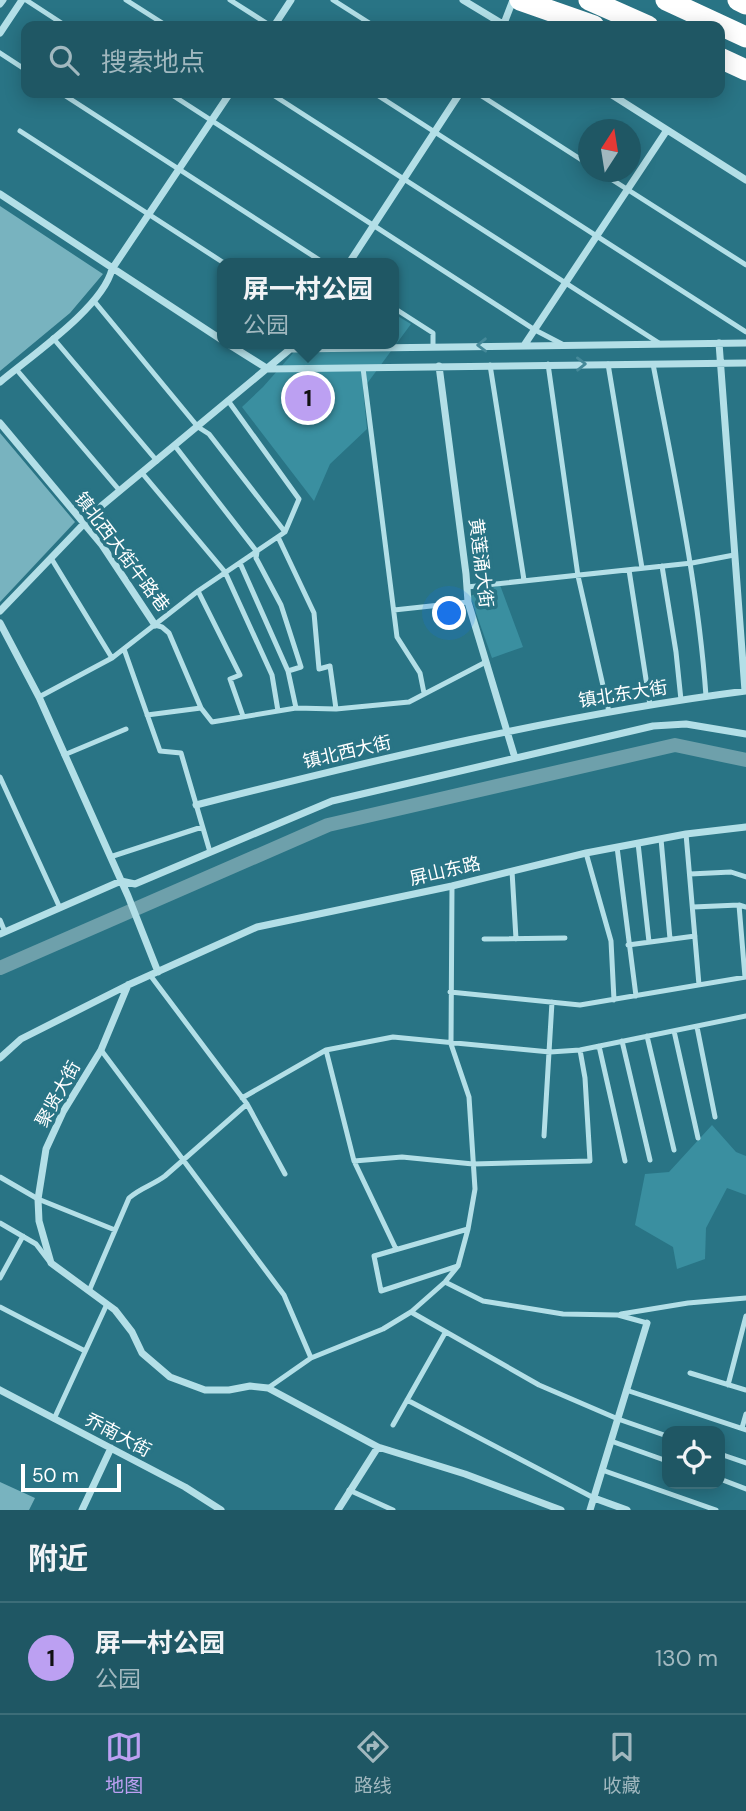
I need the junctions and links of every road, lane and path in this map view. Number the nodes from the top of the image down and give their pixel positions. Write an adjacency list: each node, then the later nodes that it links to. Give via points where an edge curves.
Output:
1 (24, 0): 13 (lane); 24 (street)
2 (126, 0): 14 (lane)
3 (230, 0): 15 (lane)
4 (291, 0): 16 (street)
5 (332, 0): 17 (lane)
6 (463, 0): 18 (street)
7 (513, 0): 19 (street)
8 (520, 0): 20 (highway)
9 (589, 0): 21 (highway)
10 (666, 0): 22 (highway)
11 (738, 0): 12 (highway)
12 (746, 4)
13 (58, 21)
14 (159, 21)
15 (264, 21)
16 (276, 21)
17 (365, 21)
18 (496, 21)
19 (506, 21)
20 (580, 21)
21 (637, 21)
22 (711, 21)
23 (725, 27): 25 (highway)
24 (0, 33)
25 (746, 37)
26 (0, 52): 28 (lane)
27 (725, 60): 29 (highway)
28 (21, 67)
29 (746, 70)
30 (725, 74): 31 (highway)
31 (746, 82)
32 (69, 98): 45 (lane)
33 (176, 98): 40 (lane)
34 (227, 98): 40 (street)
35 (278, 98): 46 (lane)
36 (382, 98): 43 (lane)
37 (457, 98): 43 (street)
38 (485, 98): 44 (lane)
39 (617, 98): 41 (street)
40 (211, 121): 45 (street); 52 (lane)
41 (667, 130): 47 (street); 49 (street)
42 (20, 131): 51 (lane)
43 (434, 132): 46 (street); 53 (lane)
44 (578, 157)
45 (179, 170): 51 (street); 54 (lane)
46 (404, 179): 52 (street); 59 (lane)
47 (746, 180)
48 (616, 182): 49 (lane)
49 (628, 189): 53 (street); 57 (lane)
50 (0, 194): 58 (street)
51 (149, 215): 56 (lane); 58 (street)
52 (373, 225): 55 (street); 62 (lane)
53 (597, 236): 59 (street); 63 (lane)
54 (316, 258)
55 (352, 258)
56 (217, 259)
57 (746, 265)
58 (112, 269): 60 (street, via 109,282); 64 (street)
59 (566, 283): 62 (street); 66 (lane)
60 (94, 301): 65 (street); 88 (lane)
61 (399, 311): 72 (lane, via 433,334)
62 (534, 330): 69 (street); 70 (lane)
63 (746, 332)
64 (217, 337)
65 (53, 338): 83 (street); 90 (lane)
66 (659, 343): 67 (street); 70 (street)
67 (719, 343): 68 (street); 75 (street)
68 (746, 343)
69 (525, 344): 70 (street); 72 (street, one-way to 72)
70 (562, 344)
71 (399, 346): 72 (street)
72 (433, 346)
73 (236, 349): 84 (street)
74 (291, 349): 84 (street)
75 (720, 363): 76 (street); 79 (street); 97 (street)
76 (746, 363)
77 (548, 364): 78 (street, one-way to 78); 80 (street); 105 (lane)
78 (608, 364): 79 (street); 102 (lane)
79 (653, 364): 100 (lane)
80 (489, 365): 81 (street); 106 (lane)
81 (439, 366): 82 (street); 107 (street, 黄莲涌大街)
82 (363, 368): 84 (street); 111 (lane)
83 (16, 369): 85 (street); 92 (lane)
84 (268, 369): 86 (street)
85 (0, 382)
86 (229, 402): 88 (street); 94 (lane, via 299,499)
87 (0, 423): 93 (street, 镇北西大街牛路巷)
88 (198, 427): 89 (street); 94 (lane, via 209,434)
89 (175, 446): 90 (street); 96 (lane)
90 (157, 461): 91 (street)
91 (142, 473): 92 (street); 104 (lane)
92 (120, 491): 93 (street)
93 (84, 524): 98 (street); 114 (street, 镇北西大街牛路巷)
94 (285, 532): 95 (lane)
95 (278, 537): 96 (lane); 127 (lane, via 314,613 319,668 330,666)
96 (257, 552): 99 (lane); 118 (lane, via 302,667)
97 (734, 555): 100 (lane); 109 (street)
98 (51, 558): 112 (street); 116 (lane)
99 (240, 563): 104 (lane); 118 (lane)
100 (692, 563): 101 (lane); 121 (lane)
101 (662, 566): 102 (lane); 123 (lane)
102 (642, 568): 103 (lane)
103 (629, 570): 105 (lane); 124 (lane)
104 (225, 572): 108 (lane); 128 (lane, via 272,675)
105 (578, 576): 106 (lane); 129 (lane)
106 (524, 580): 107 (lane)
107 (467, 587): 110 (street, 黄莲涌大街)
108 (198, 591): 114 (lane); 131 (lane, via 240,674 230,679)
109 (742, 601): 119 (street)
110 (468, 602): 111 (lane); 117 (street, 黄莲涌大街)
111 (394, 610): 120 (lane, via 397,637 420,673)
112 (0, 611)
113 (0, 623): 122 (street)
114 (155, 625): 115 (lane); 125 (lane, 镇北西大街牛路巷, via 169,633)
115 (124, 649): 116 (lane); 130 (lane)
116 (112, 658): 122 (lane)
117 (484, 663): 120 (lane); 133 (street, 黄莲涌大街)
118 (288, 671): 126 (lane)
119 (745, 691): 121 (street, 镇北东大街)
120 (424, 693): 127 (lane, via 409,702)
121 (706, 696): 123 (street, 镇北东大街)
122 (39, 697): 135 (street)
123 (681, 700): 124 (street, 镇北东大街)
124 (650, 705): 129 (street, 镇北东大街)
125 (201, 708): 130 (lane); 131 (lane, via 212,722)
126 (296, 708): 127 (lane); 128 (lane)
127 (336, 709)
128 (278, 711): 131 (lane)
129 (608, 712): 133 (street, 镇北东大街)
130 (147, 715): 138 (lane, via 160,751 181,753)
131 (243, 716)
132 (126, 729): 135 (lane)
133 (506, 730): 136 (street, 黄莲涌大街); 138 (street, 镇北西大街)
134 (746, 734): 136 (street, via 686,724 653,726)
135 (64, 755): 147 (street)
136 (515, 758): 145 (street, via 332,800)
137 (0, 777): 155 (lane)
138 (196, 805): 139 (lane)
139 (202, 827): 145 (lane); 147 (lane)
140 (746, 827): 141 (street, 屏山东路)
141 (687, 834): 142 (street, 屏山东路); 149 (lane)
142 (661, 839): 143 (street, 屏山东路); 162 (lane)
143 (638, 843): 144 (street, 屏山东路); 163 (lane)
144 (617, 847): 146 (street, 屏山东路); 164 (lane)
145 (210, 852): 151 (street, via 135,884)
146 (586, 853): 148 (street, 屏山东路); 171 (lane, via 611,941)
147 (110, 857): 151 (street)
148 (512, 871): 152 (street, 屏山东路); 161 (lane)
149 (690, 874): 150 (lane, via 731,872); 153 (lane)
150 (746, 877)
151 (121, 881): 155 (street); 165 (street, via 144,934)
152 (452, 886): 165 (street, 屏山东路, via 257,927); 169 (lane)
153 (692, 906): 154 (lane); 158 (lane)
154 (743, 906): 166 (lane)
155 (60, 908): 157 (street)
156 (0, 920): 157 (lane)
157 (3, 933)
158 (695, 936): 162 (lane); 168 (lane)
159 (565, 938): 161 (lane)
160 (484, 939): 161 (lane)
161 (516, 939)
162 (670, 939): 163 (lane)
163 (649, 942): 164 (lane)
164 (628, 945): 170 (lane)
165 (154, 973): 167 (street, 屏山东路); 185 (lane)
166 (745, 977): 168 (lane)
167 (128, 985): 180 (street, 聚贤大街); 184 (street, 屏山东路, via 21,1039)
168 (699, 985): 170 (lane)
169 (450, 992): 172 (lane); 178 (lane)
170 (636, 996): 171 (lane)
171 (614, 1000): 172 (lane, via 580,1005)
172 (552, 1002): 183 (lane)
173 (746, 1016): 174 (lane)
174 (697, 1027): 175 (lane); 187 (lane)
175 (674, 1031): 176 (lane); 189 (lane)
176 (647, 1037): 177 (lane); 190 (lane)
177 (622, 1041): 179 (lane); 192 (lane)
178 (451, 1044): 181 (lane, via 393,1037); 183 (lane); 195 (lane, via 469,1097)
179 (599, 1046): 182 (lane); 194 (lane)
180 (102, 1049): 191 (lane); 198 (street, 聚贤大街, via 47,1149)
181 (326, 1050): 185 (lane); 193 (lane)
182 (580, 1050): 183 (lane); 195 (lane, via 590,1161)
183 (550, 1052): 188 (lane)
184 (0, 1058)
185 (242, 1098): 186 (lane)
186 (247, 1104): 191 (lane); 196 (lane)
187 (715, 1117)
188 (544, 1136)
189 (698, 1138)
190 (674, 1150)
191 (183, 1159): 201 (lane, via 129,1198); 218 (lane, via 284,1294)
192 (650, 1160)
193 (354, 1161): 195 (lane, via 402,1157); 203 (lane)
194 (625, 1161)
195 (473, 1164): 200 (lane, via 475,1189)
196 (285, 1174)
197 (0, 1177): 198 (lane)
198 (38, 1199): 201 (lane); 204 (street, 聚贤大街)
199 (0, 1223): 202 (lane)
200 (468, 1229): 203 (lane); 205 (lane)
201 (115, 1230): 208 (lane)
202 (23, 1236): 204 (lane); 206 (lane)
203 (396, 1249): 205 (lane, via 374,1256 382,1291)
204 (51, 1263): 208 (street)
205 (458, 1266): 207 (lane)
206 (0, 1278)
207 (445, 1282): 212 (lane); 213 (lane, via 483,1301 563,1314)
208 (89, 1291): 210 (street)
209 (746, 1298): 213 (lane)
210 (107, 1304): 217 (lane); 221 (street, via 132,1332 142,1353 170,1377 205,1390)
211 (0, 1307): 217 (lane)
212 (411, 1312): 216 (lane); 218 (lane, via 383,1329)
213 (618, 1315): 215 (lane)
214 (746, 1316): 220 (lane)
215 (647, 1323): 223 (street)
216 (445, 1333): 225 (lane); 228 (lane, via 538,1385)
217 (85, 1352): 227 (lane)
218 (311, 1358): 221 (lane)
219 (690, 1373): 220 (lane)
220 (728, 1385): 224 (lane)
221 (268, 1388): 233 (street)
222 (0, 1390): 227 (street, 乔南大街)
223 (626, 1390): 228 (street); 230 (lane)
224 (746, 1390)
225 (407, 1400): 229 (lane); 242 (lane)
226 (746, 1414): 230 (lane)
227 (54, 1419): 234 (street, 乔南大街)
228 (618, 1419): 231 (lane); 232 (street)
229 (393, 1425)
230 (744, 1429)
231 (662, 1434)
232 (611, 1441): 236 (lane); 238 (street)
233 (378, 1447): 241 (street); 247 (street)
234 (110, 1448): 243 (street); 244 (street, 乔南大街)
235 (725, 1456): 237 (lane)
236 (662, 1459)
237 (746, 1463)
238 (602, 1470): 242 (street); 250 (lane)
239 (725, 1481): 240 (lane)
240 (746, 1489)
241 (349, 1490): 245 (street); 246 (lane)
242 (594, 1498): 248 (street); 249 (street)
243 (82, 1510)
244 (221, 1510)
245 (339, 1510)
246 (393, 1510)
247 (561, 1510)
248 (590, 1510)
249 (627, 1510)
250 (716, 1510)

